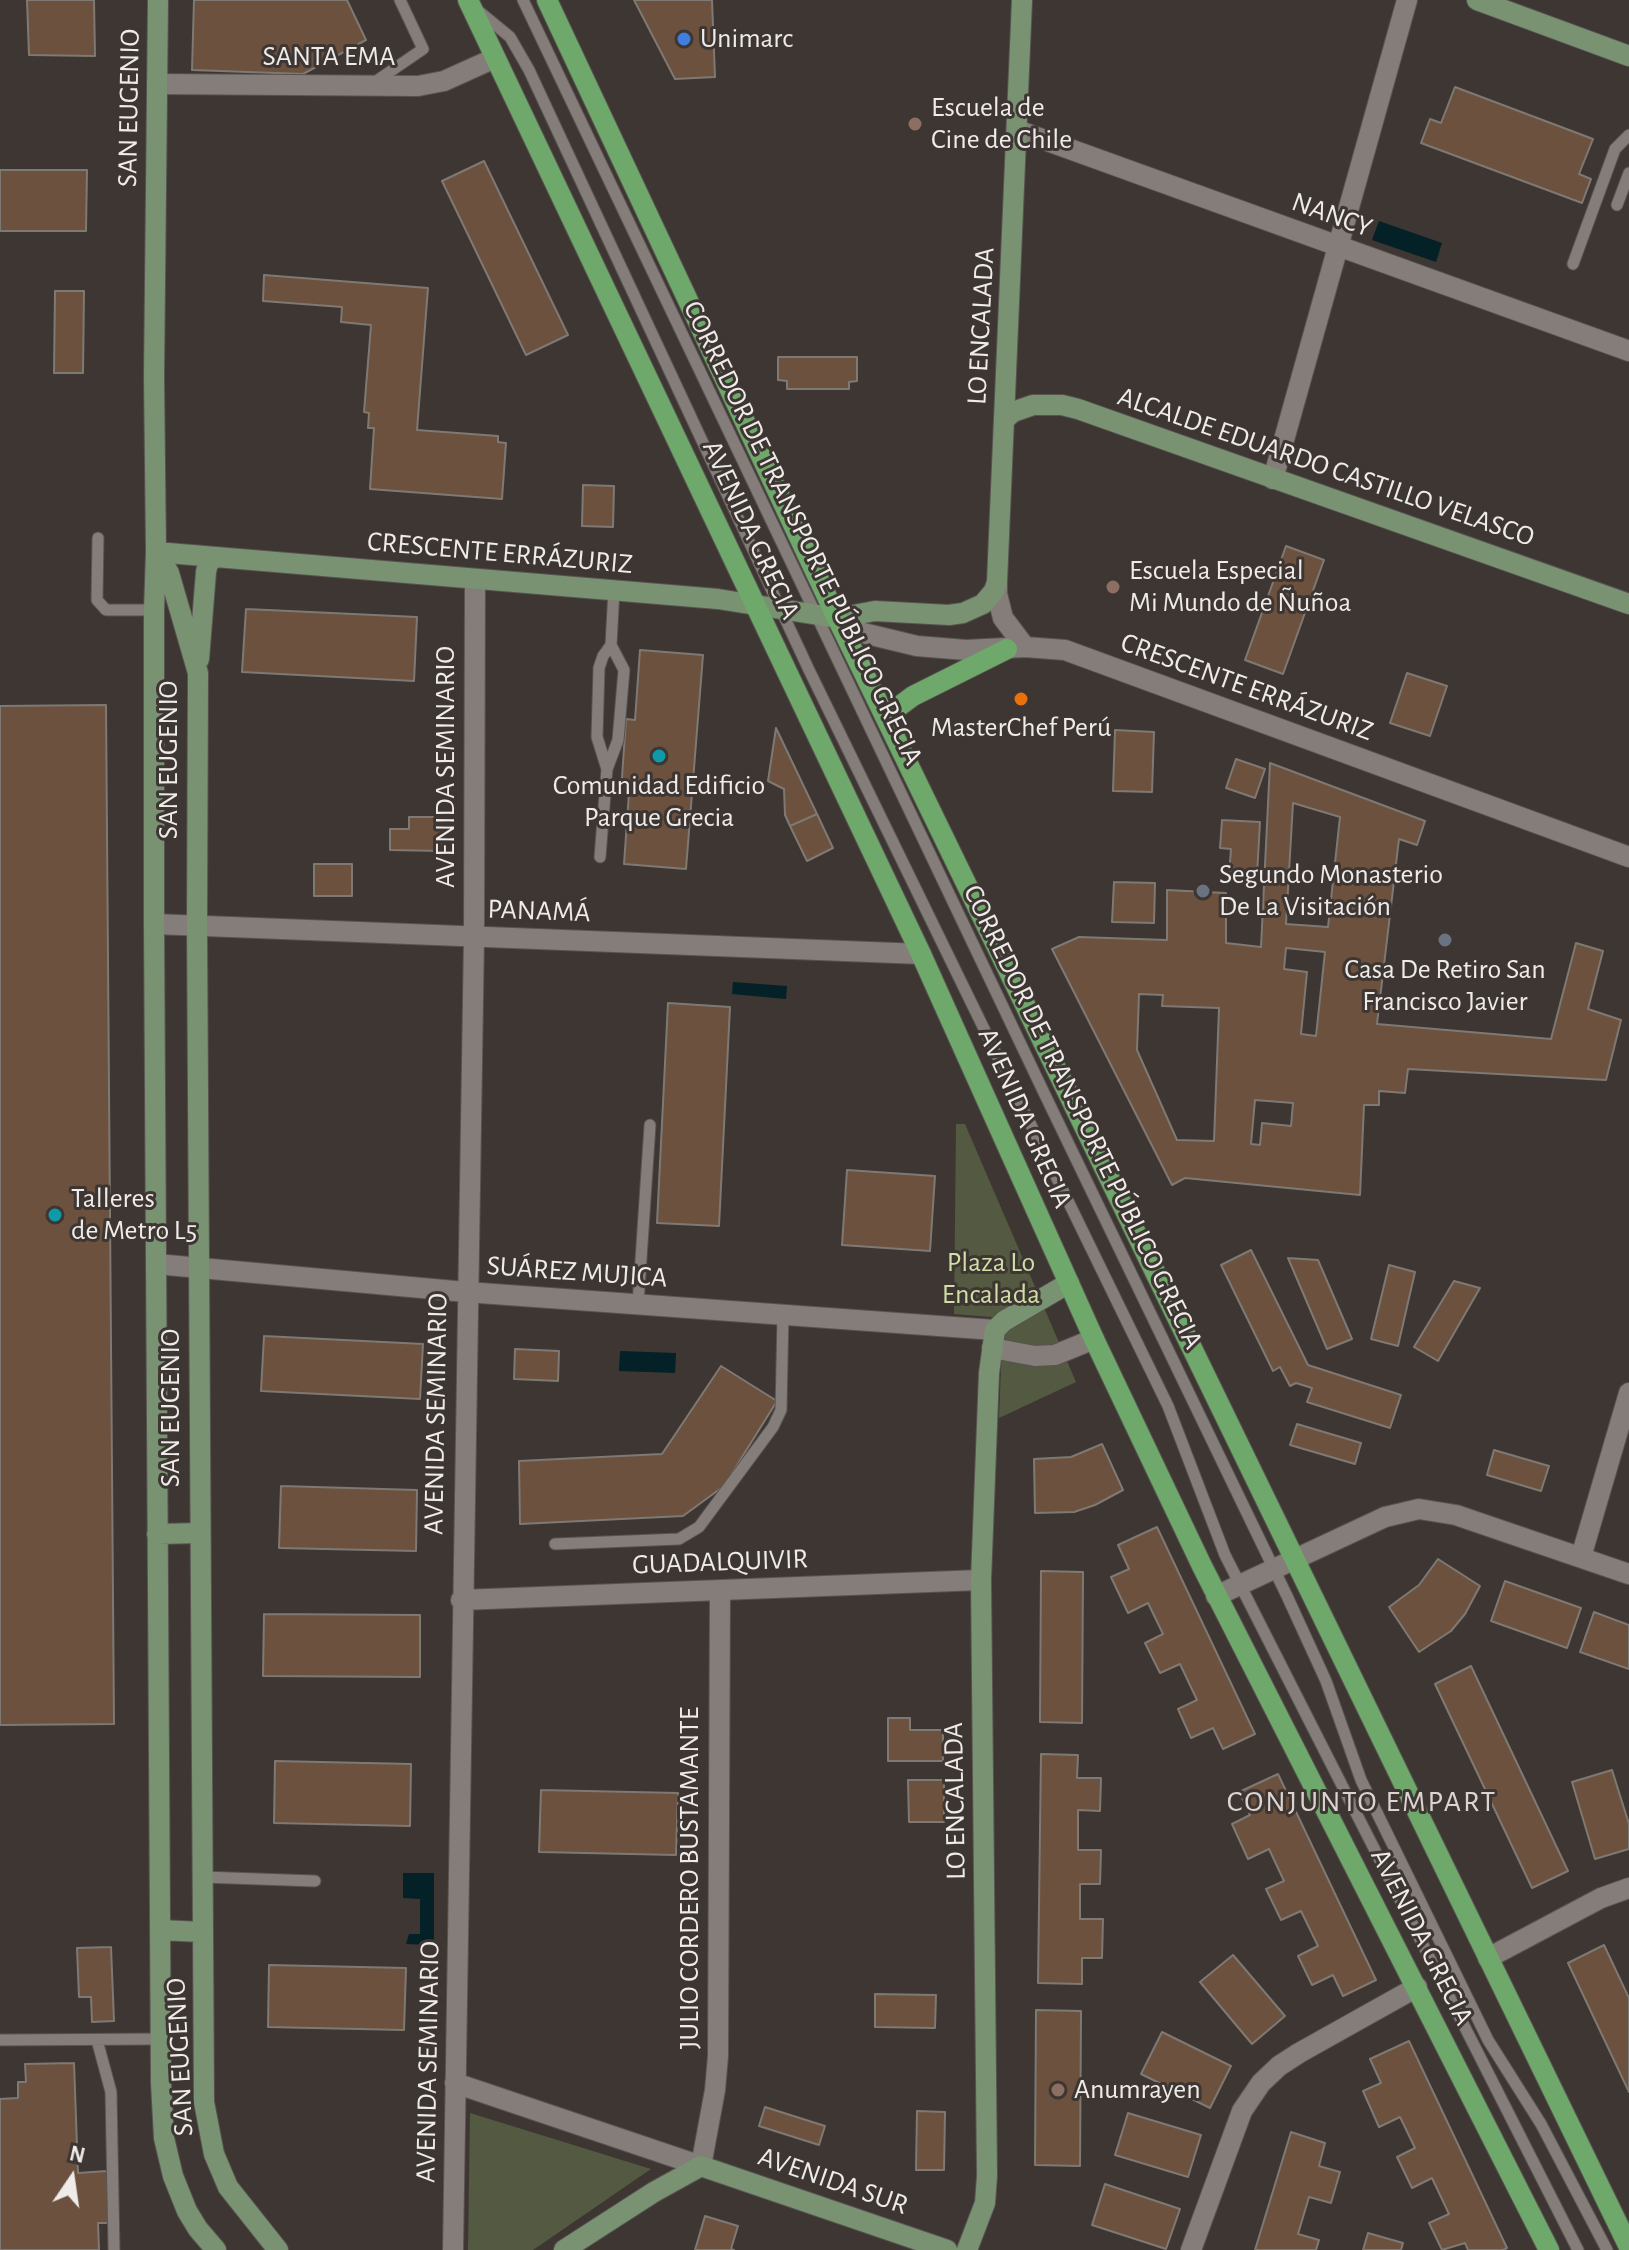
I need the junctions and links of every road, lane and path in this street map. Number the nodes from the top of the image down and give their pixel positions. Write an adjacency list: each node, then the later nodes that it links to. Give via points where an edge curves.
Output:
1 (158, 0): 11 (main road, SAN EUGENIO)
2 (400, 0): 12 (lane, via 423,49)
3 (523, 0): 32 (lane, CORREDOR DE TRANSPORTE PÚBLICO GRECIA)
4 (547, 0): 33 (main road, AVENIDA GRECIA)
5 (1022, 0): 13 (main road, LO ENCALADA)
6 (1407, 0): 17 (street)
7 (1477, 0): 9 (main road)
8 (469, 2): 10 (main road, AVENIDA GRECIA); 30 (lane, CORREDOR DE TRANSPORTE PÚBLICO GRECIA, via 510,37 529,70)
9 (1629, 56)
10 (495, 58): 12 (street, SANTA EMA, via 432,84); 28 (main road, AVENIDA GRECIA)
11 (157, 84): 12 (street, SANTA EMA); 23 (main road, SAN EUGENIO)
12 (370, 86)
13 (1017, 130): 17 (street, NANCY); 20 (main road, LO ENCALADA)
14 (1629, 135): 18 (lane, via 1615,149)
15 (1629, 173): 16 (lane)
16 (1617, 205)
17 (1338, 247): 19 (street, NANCY); 21 (street)
18 (1573, 264)
19 (1629, 351)
20 (1004, 420): 21 (main road, ALCALDE EDUARDO CASTILLO VELASCO, via 1033,405 1062,405); 26 (main road, LO ENCALADA)
21 (1273, 479): 29 (main road, ALCALDE EDUARDO CASTILLO VELASCO)
22 (98, 538): 31 (lane, via 97,600 106,610)
23 (156, 552): 24 (main road, CRESCENTE ERRÁZURIZ); 31 (main road, SAN EUGENIO); 36 (main road, SAN EUGENIO, via 169,573)
24 (214, 558): 25 (main road, CRESCENTE ERRÁZURIZ); 36 (main road, via 206,572)
25 (475, 579): 27 (main road, CRESCENTE ERRÁZURIZ); 43 (street, AVENIDA SEMINARIO)
26 (997, 582): 33 (main road, CRESCENTE ERRÁZURIZ, via 983,604 963,613 875,611); 35 (street, LO ENCALADA, via 1003,618)
27 (614, 590): 28 (main road, CRESCENTE ERRÁZURIZ); 34 (lane)
28 (755, 604): 30 (main road, CRESCENTE ERRÁZURIZ); 44 (main road, AVENIDA GRECIA)
29 (1629, 604)
30 (780, 608): 32 (main road, CRESCENTE ERRÁZURIZ); 63 (lane, CORREDOR DE TRANSPORTE PÚBLICO GRECIA, via 1168,1406)
31 (154, 610): 41 (main road, SAN EUGENIO)
32 (816, 615): 33 (main road, CRESCENTE ERRÁZURIZ); 60 (lane, CORREDOR DE TRANSPORTE PÚBLICO GRECIA)
33 (837, 618): 35 (street, CRESCENTE ERRÁZURIZ, via 859,632 917,646); 37 (main road, AVENIDA GRECIA)
34 (611, 645): 38 (lane, via 601,660 598,709 598,747); 38 (lane, via 624,670 618,740)
35 (1016, 648): 37 (main road, via 913,696); 40 (street, CRESCENTE ERRÁZURIZ, via 1065,650)
36 (198, 673): 42 (main road, SAN EUGENIO)
37 (886, 716): 59 (main road, AVENIDA GRECIA)
38 (607, 769): 39 (lane)
39 (600, 857)
40 (1629, 857)
41 (154, 924): 42 (street, PANAMÁ); 46 (main road, SAN EUGENIO)
42 (197, 926): 43 (street, PANAMÁ); 47 (main road, SAN EUGENIO)
43 (474, 937): 44 (street, PANAMÁ); 49 (street, AVENIDA SEMINARIO)
44 (921, 954): 48 (main road, AVENIDA GRECIA)
45 (650, 1125): 50 (lane)
46 (156, 1264): 47 (street, SUÁREZ MUJICA); 56 (main road, SAN EUGENIO)
47 (199, 1268): 49 (street, SUÁREZ MUJICA); 55 (main road, SAN EUGENIO)
48 (1069, 1283): 52 (main road, via 1004,1321); 53 (main road, AVENIDA GRECIA)
49 (466, 1292): 50 (street, SUÁREZ MUJICA); 66 (street, AVENIDA SEMINARIO)
50 (638, 1304): 51 (street, SUÁREZ MUJICA)
51 (783, 1315): 52 (street, SUÁREZ MUJICA); 57 (lane, via 781,1410 699,1527 679,1539)
52 (994, 1339): 53 (street, via 1035,1356 1055,1355); 62 (main road, LO ENCALADA)
53 (1094, 1339): 65 (main road, AVENIDA GRECIA)
54 (1629, 1393): 58 (street)
55 (200, 1533): 56 (main road); 67 (main road, SAN EUGENIO)
56 (157, 1534): 70 (main road, SAN EUGENIO)
57 (555, 1544)
58 (1581, 1557): 59 (street, via 1456,1515 1419,1509 1385,1517); 61 (street)
59 (1293, 1559): 60 (street); 72 (main road, AVENIDA GRECIA)
60 (1274, 1568): 63 (street); 90 (lane, CORREDOR DE TRANSPORTE PÚBLICO GRECIA, via 1381,1821 1488,2040 1541,2124)
61 (1629, 1574)
62 (981, 1580): 64 (street, GUADALQUIVIR); 86 (main road, LO ENCALADA, via 987,2176 985,2203)
63 (1240, 1584): 65 (street); 89 (lane, CORREDOR DE TRANSPORTE PÚBLICO GRECIA)
64 (720, 1590): 66 (street, GUADALQUIVIR); 78 (street, JULIO CORDERO BUSTAMANTE, via 718,2056)
65 (1216, 1596): 73 (main road, AVENIDA GRECIA)
66 (461, 1600): 77 (street, AVENIDA SEMINARIO)
67 (202, 1877): 68 (lane); 71 (main road, SAN EUGENIO)
68 (315, 1881)
69 (1629, 1888): 72 (street)
70 (160, 1930): 71 (main road); 74 (main road, SAN EUGENIO)
71 (202, 1932): 82 (main road, SAN EUGENIO, via 203,2081 209,2135 228,2187)
72 (1488, 1958): 79 (main road, AVENIDA GRECIA)
73 (1417, 1987): 87 (street, via 1299,2053 1261,2083 1242,2111); 88 (main road, AVENIDA GRECIA)
74 (160, 2039): 76 (lane); 81 (main road, SAN EUGENIO, via 162,2116 173,2176 193,2220)
75 (0, 2040): 76 (lane)
76 (97, 2040): 80 (lane, via 111,2092)
77 (455, 2083): 78 (street, AVENIDA SUR); 83 (street, AVENIDA SEMINARIO)
78 (701, 2166): 84 (main road); 85 (main road, AVENIDA SUR)
79 (1629, 2247)
80 (114, 2250)
81 (216, 2250)
82 (278, 2250)
83 (453, 2250)
84 (564, 2250)
85 (947, 2250)
86 (967, 2250)
87 (1191, 2250)
88 (1549, 2250)
89 (1578, 2250)
90 (1607, 2250)

